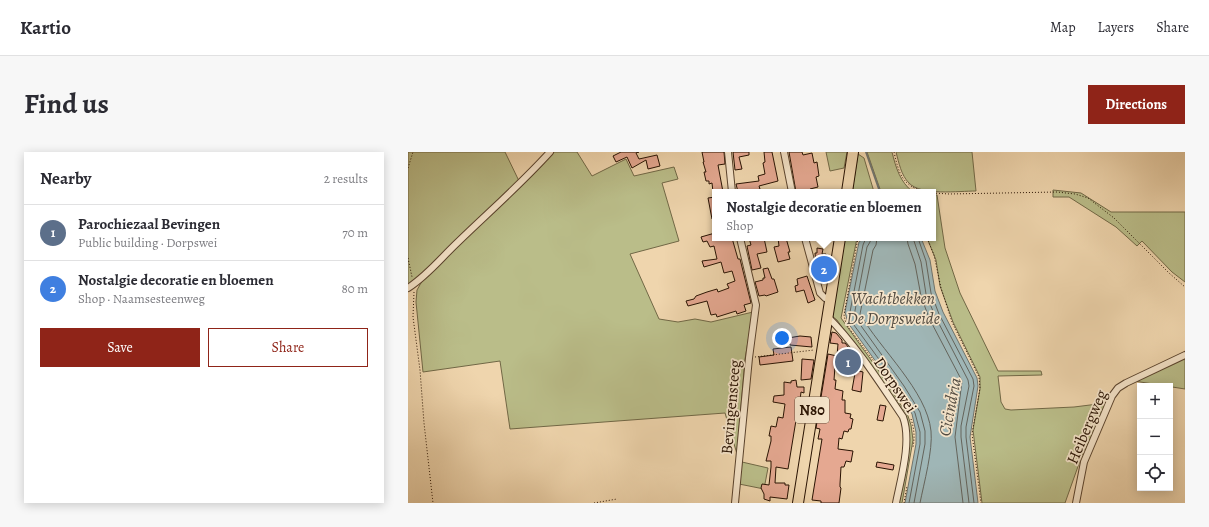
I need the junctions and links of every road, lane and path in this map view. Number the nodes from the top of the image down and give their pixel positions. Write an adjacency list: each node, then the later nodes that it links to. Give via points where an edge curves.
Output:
1 (413, 152): 7 (path)
2 (550, 152): 19 (street, via 527,177)
3 (728, 152): 8 (street)
4 (784, 152): 9 (street)
5 (853, 152): 10 (main road)
6 (894, 152): 11 (path, via 901,177)
7 (408, 168)
8 (732, 189)
9 (791, 189)
10 (847, 189)
11 (914, 189)
12 (936, 193): 20 (path, via 1057,192 1088,198 1114,218)
13 (741, 241): 25 (street, Bevingensteeg, via 756,300)
14 (806, 241): 21 (street, via 820,293)
15 (840, 241): 21 (main road, N80)
16 (857, 241): 26 (path, via 844,315 846,324)
17 (928, 241): 37 (path, via 952,322 980,377 972,434)
18 (408, 258): 19 (path)
19 (411, 286): 31 (path)
20 (1185, 287)
21 (830, 300): 22 (main road, N80)
22 (827, 316): 23 (main road, N80); 35 (street, Dorpswei, via 853,346 903,417 907,438)
23 (822, 349): 25 (path); 34 (main road, N80)
24 (1185, 355): 38 (street, Heibergweg, via 1126,383 1112,396 1084,462)
25 (749, 358): 33 (street, Bevingensteeg)
26 (896, 394)
27 (911, 419): 28 (path)
28 (913, 446)
29 (908, 482): 36 (path)
30 (617, 498): 32 (path)
31 (433, 503)
32 (594, 503)
33 (735, 503)
34 (798, 503)
35 (896, 503)
36 (904, 503)
37 (981, 503)
38 (1076, 503)

